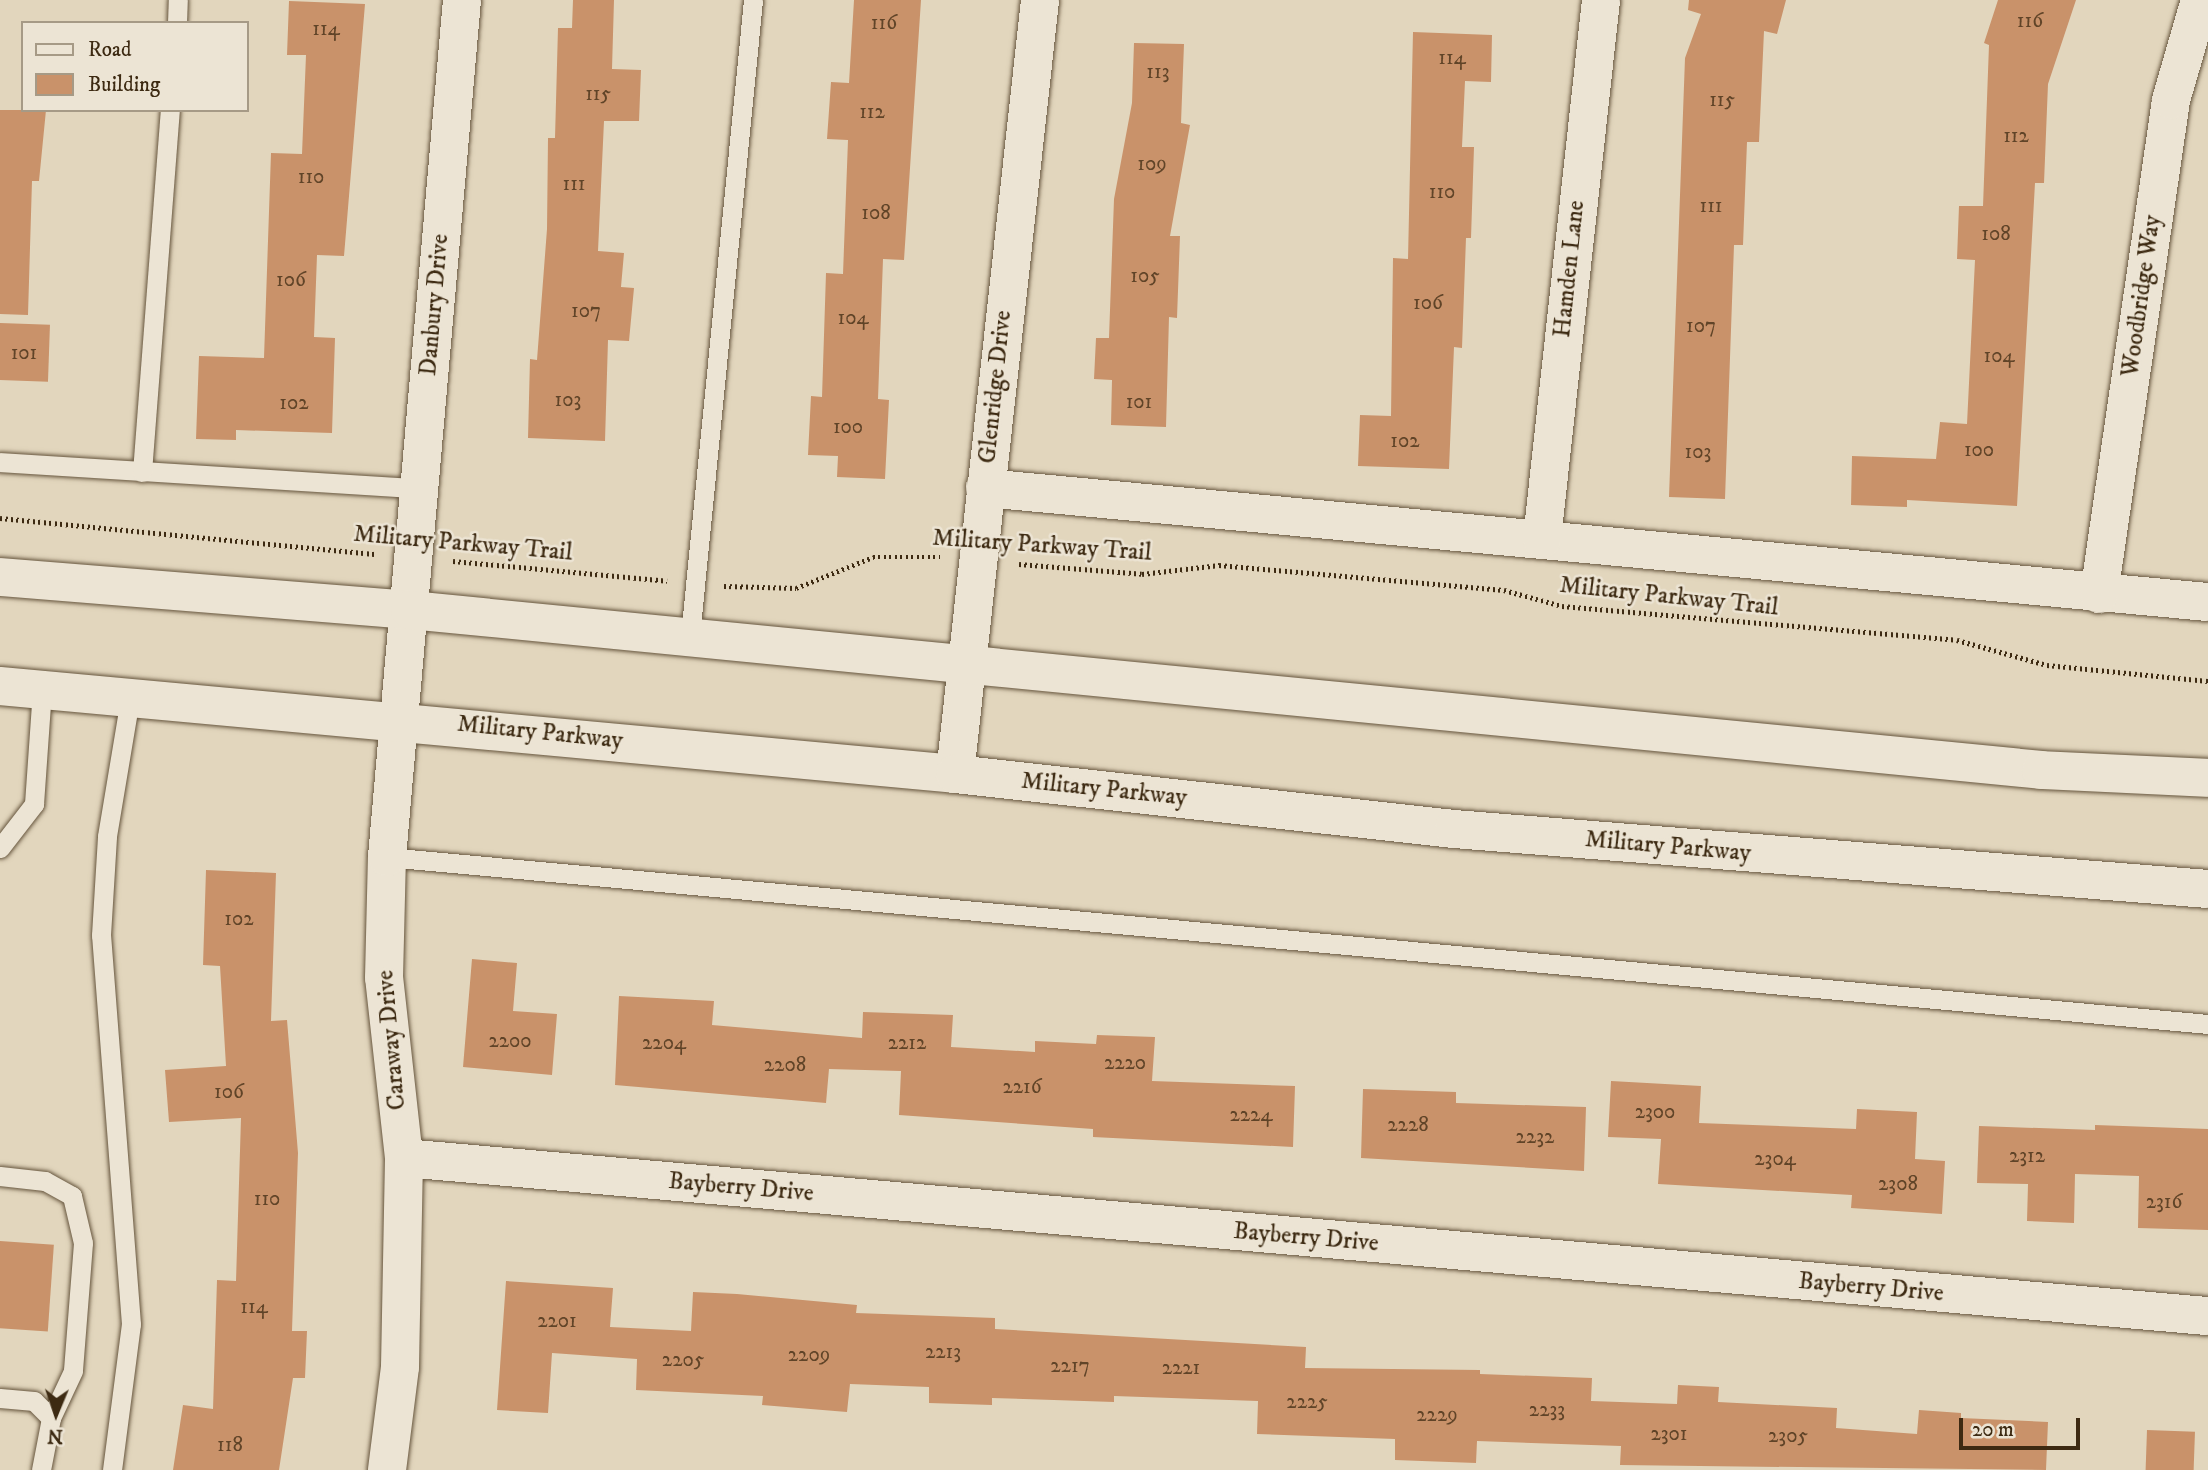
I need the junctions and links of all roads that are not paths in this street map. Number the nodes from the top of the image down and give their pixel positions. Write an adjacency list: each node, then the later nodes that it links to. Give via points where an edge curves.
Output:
1 (178, 0): 7 (lane)
2 (462, 0): 11 (street, Danbury Drive)
3 (753, 0): 18 (lane)
4 (1040, 0): 12 (street, Glenridge Drive)
5 (1601, 0): 13 (street, Hamden Lane)
6 (2200, 0): 15 (street, Woodbridge Way, via 2171,100)
7 (177, 21)
8 (170, 112): 10 (lane)
9 (0, 462): 10 (lane)
10 (142, 472): 11 (lane)
11 (419, 488): 17 (street, Danbury Drive)
12 (985, 488): 13 (street); 19 (street, Glenridge Drive)
13 (1542, 540): 15 (street)
14 (0, 577): 17 (street)
15 (2099, 594): 16 (street)
16 (2208, 602)
17 (410, 610): 18 (street); 23 (street, Caraway Drive)
18 (690, 636): 19 (street)
19 (968, 664): 24 (street, Glenridge Drive); 25 (street, via 1555,726 2041,770)
20 (0, 687): 21 (street, Military Parkway)
21 (42, 691): 22 (street, Military Parkway); 26 (lane, via 34,804)
22 (130, 699): 23 (street, Military Parkway); 36 (lane, via 107,836 101,935 131,1324)
23 (401, 720): 24 (street, Military Parkway); 27 (street, Caraway Drive)
24 (955, 774): 28 (street, Military Parkway, via 1454,829)
25 (2208, 778)
26 (0, 848)
27 (387, 857): 29 (lane); 30 (street, Caraway Drive, via 384,978)
28 (2208, 889)
29 (2208, 1024)
30 (404, 1158): 32 (street, Bayberry Drive); 37 (street, Caraway Drive, via 400,1367)
31 (0, 1176): 34 (lane, via 45,1181 72,1196 83,1243 73,1371)
32 (2208, 1316)
33 (0, 1398): 34 (lane, via 34,1401)
34 (51, 1418): 35 (lane)
35 (41, 1470)
36 (112, 1470)
37 (387, 1470)

